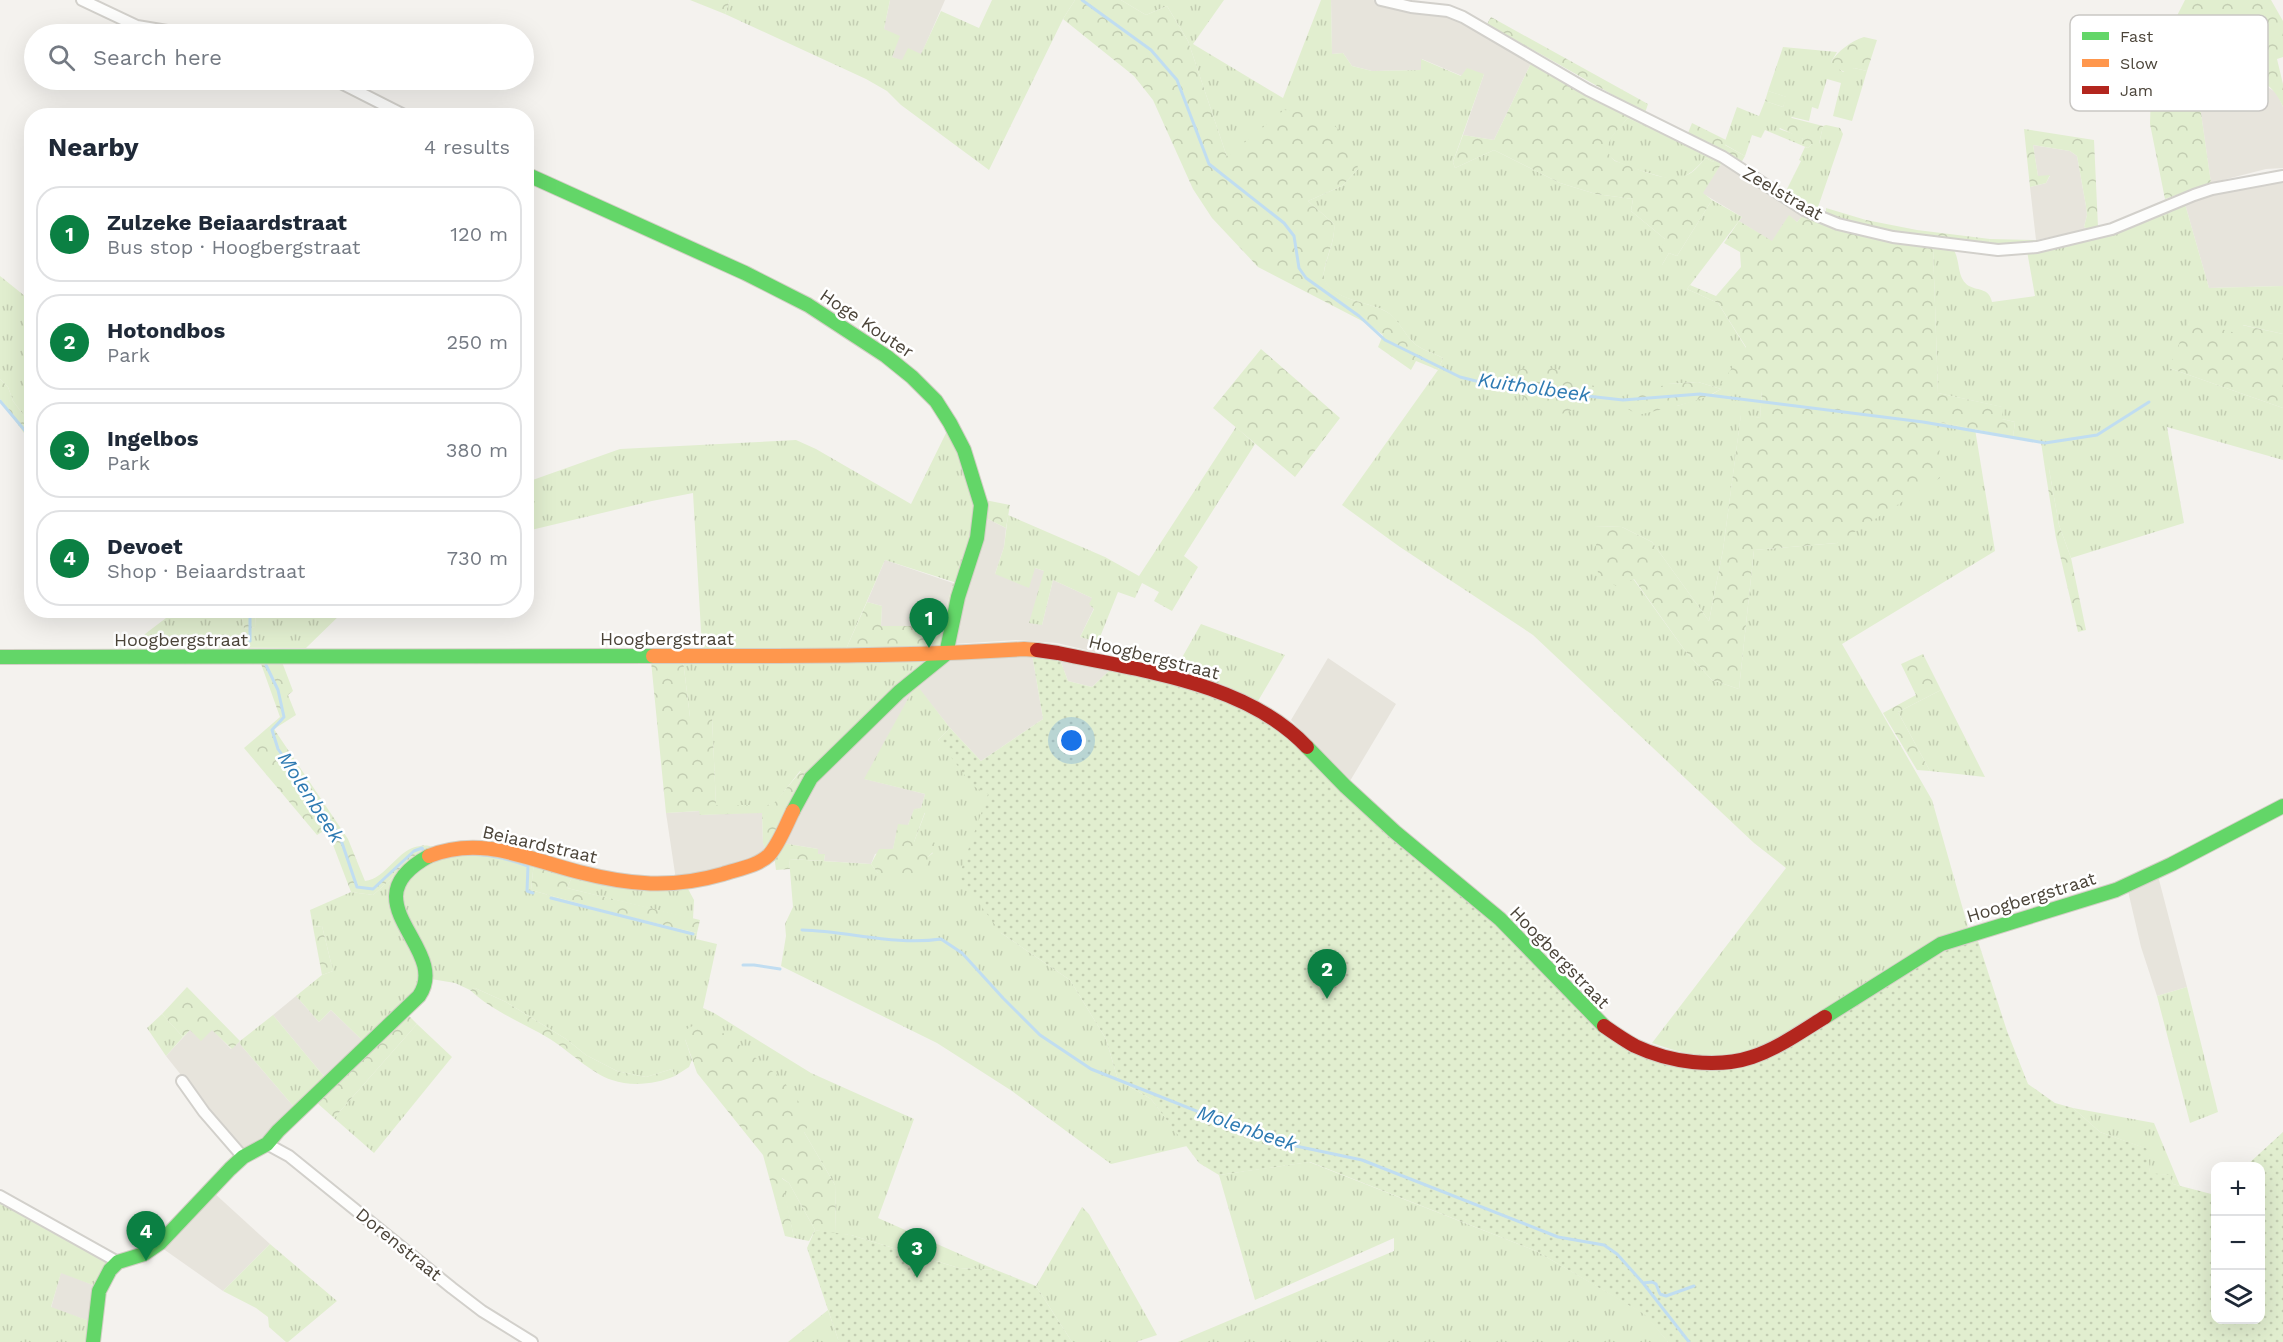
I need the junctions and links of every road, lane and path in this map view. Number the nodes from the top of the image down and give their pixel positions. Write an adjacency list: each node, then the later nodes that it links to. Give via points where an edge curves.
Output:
1 (82, 0): 3 (street)
2 (1381, 0): 6 (street, Zeelstraat, via 1463,16 1588,90 1723,158 1804,210 1838,224 1893,237 1998,250 2037,247 2112,229 2212,189)
3 (132, 24)
4 (355, 90): 5 (street)
5 (390, 108)
6 (2283, 176)
7 (534, 178): 8 (street, Hoge Kouter, via 796,297 893,360 936,401 964,452 981,515)
8 (946, 654): 9 (street, Hoogbergstraat); 10 (street, Hoogbergstraat, via 1024,649 1058,653 1204,686 1245,703 1303,742 1395,832 1500,919 1600,1024 1635,1046 1676,1060 1723,1063 1770,1050 1941,944 2116,890); 12 (street, Beiaardstraat, via 899,692 811,778 771,852 762,861 683,884 656,885 590,874 488,847 439,852 412,867 401,880 398,908 400,922 422,960 427,975 425,987 410,1007)
9 (0, 657)
10 (2283, 806)
11 (182, 1081): 13 (street)
12 (267, 1144): 13 (street, Beiaardstraat); 17 (street, Dorenstraat, via 289,1156 482,1311)
13 (243, 1157): 15 (street, Beiaardstraat, via 162,1242 144,1254)
14 (0, 1196): 15 (street)
15 (118, 1262): 16 (street, via 99,1291)
16 (93, 1342)
17 (532, 1342)

